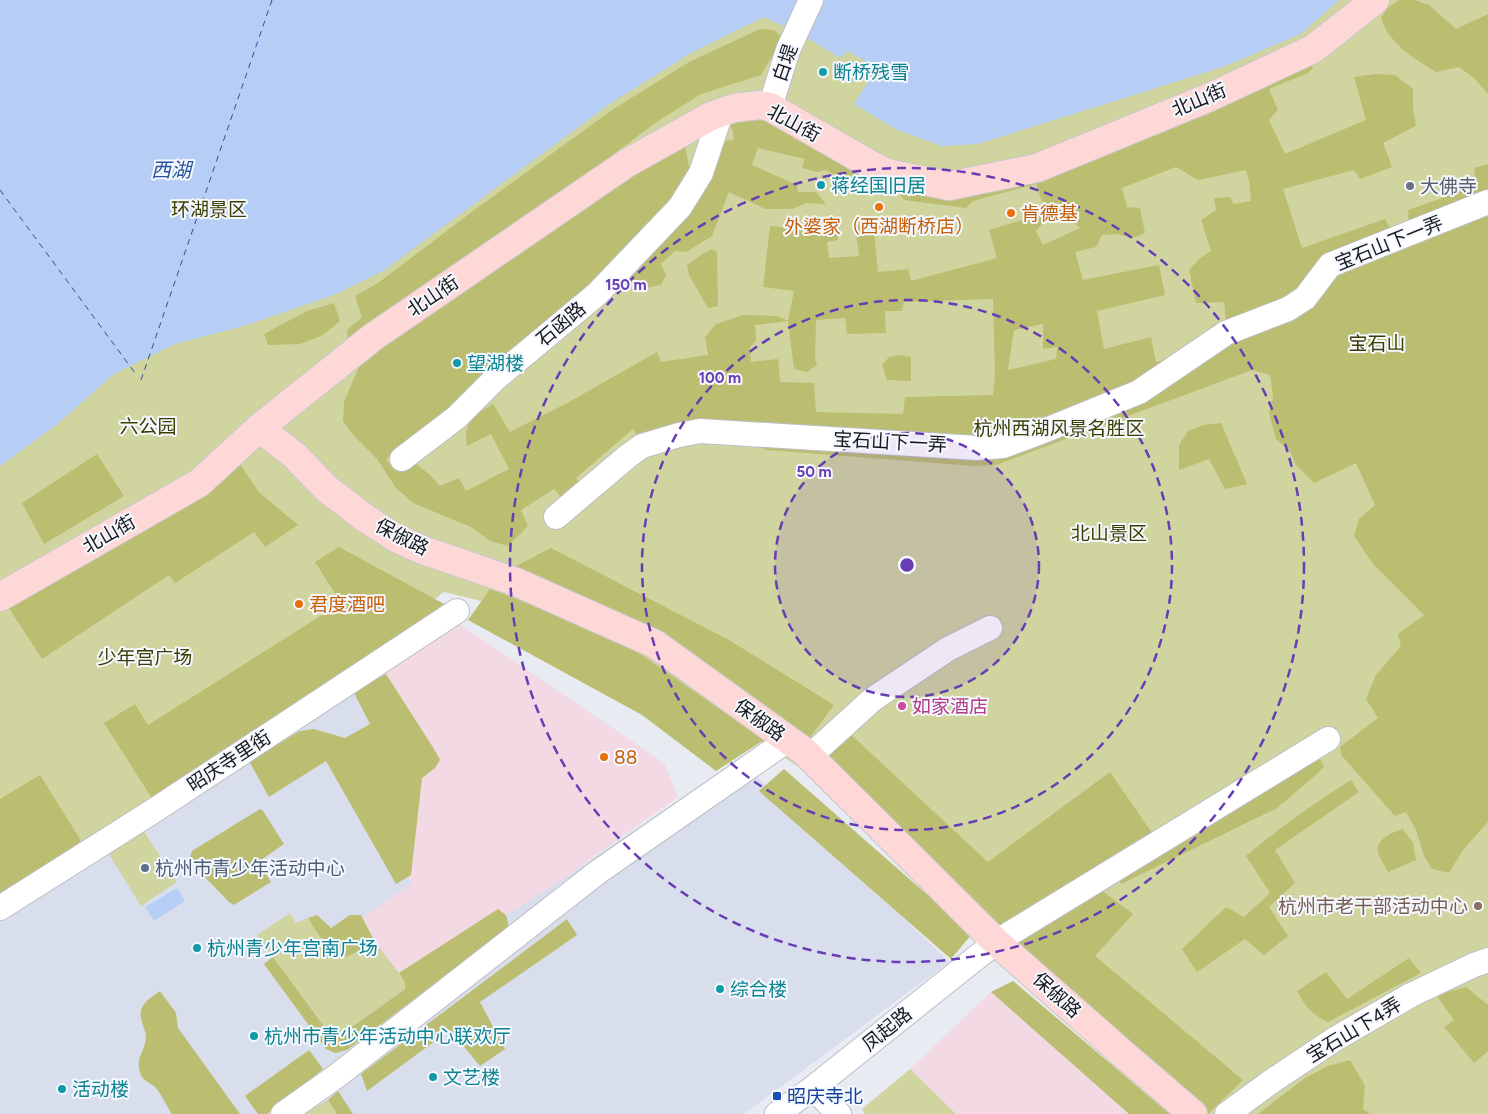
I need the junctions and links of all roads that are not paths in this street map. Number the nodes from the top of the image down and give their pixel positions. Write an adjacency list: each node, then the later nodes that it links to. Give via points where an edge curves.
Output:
1 (1375, 0): 3 (main road, 北山街, via 1313,49 1210,97 1037,168 949,186 886,173)
2 (806, 10): 3 (street, 白堤, via 788,50)
3 (770, 107): 4 (main road, 北山街, via 734,108)
4 (711, 116): 6 (main road, 北山街, via 627,163 373,337); 7 (street, 石函路, via 718,122 701,173 680,207 598,294 495,379 457,418)
5 (1488, 202): 8 (street, 宝石山下一弄, via 1330,265 1305,298 1288,309 1226,333 1139,392 1003,446 977,448 700,431 642,446)
6 (259, 428): 9 (main road, 北山街); 10 (main road, 北山街, via 199,483); 14 (main road, 保俶路, via 294,456 327,489 396,538 516,582 655,644)
7 (402, 459)
8 (556, 517)
9 (0, 582)
10 (0, 597)
11 (457, 611): 16 (street, 昭庆寺里街)
12 (990, 628): 15 (street, via 948,648 873,699)
13 (1328, 739): 17 (street, 凤起路)
14 (788, 740): 15 (main road, 保俶路); 20 (street, via 598,872 338,1075)
15 (809, 757): 17 (main road, 保俶路)
16 (0, 908)
17 (996, 942): 19 (street, 凤起路); 23 (main road, 保俶路)
18 (1488, 960): 24 (street, 宝石山下4弄, via 1411,995 1335,1039)
19 (813, 1088): 21 (street, 凤起路); 22 (street)
20 (283, 1114)
21 (777, 1114)
22 (839, 1114)
23 (1193, 1114)
24 (1227, 1114)

